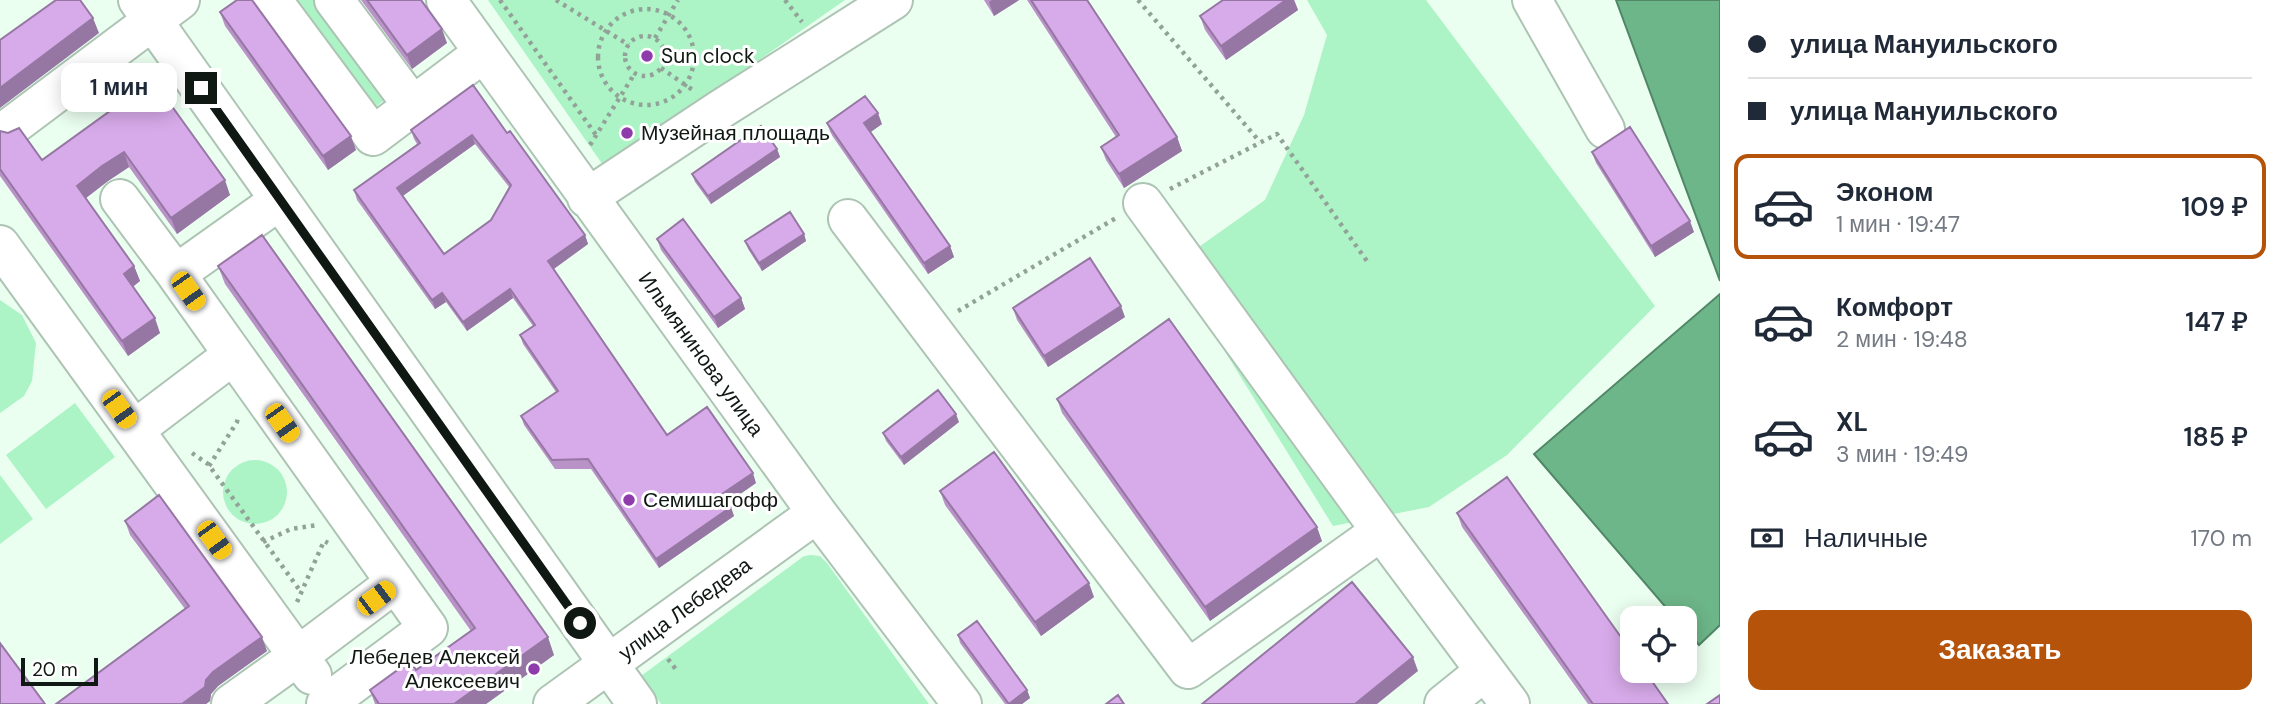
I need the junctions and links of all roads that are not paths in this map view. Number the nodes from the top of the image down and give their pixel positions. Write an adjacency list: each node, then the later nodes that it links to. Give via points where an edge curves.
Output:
1 (272, 0): 8 (street, via 373,136)
2 (334, 0): 8 (street)
3 (446, 0): 7 (street, Ильмянинова улица)
4 (893, 0): 11 (street)
5 (1532, 0): 10 (street)
6 (157, 7): 9 (street); 13 (street)
7 (483, 53): 8 (street); 11 (street, Ильмянинова улица)
8 (413, 106)
9 (12, 126)
10 (1605, 130)
11 (587, 198): 20 (street, Ильмянинова улица)
12 (120, 199): 17 (street)
13 (280, 200): 17 (street); 24 (street)
14 (1143, 202): 21 (street)
15 (848, 219): 21 (street, via 1188,669)
16 (0, 245): 19 (street)
17 (176, 274): 18 (street)
18 (240, 365): 19 (street); 22 (street)
19 (134, 430): 23 (street)
20 (817, 513): 24 (street, улица Лебедева); 30 (street, Ильмянинова улица)
21 (1381, 531): 25 (street)
22 (395, 583): 23 (street); 26 (street, via 428,628)
23 (290, 645): 26 (street); 27 (street)
24 (609, 664): 28 (street, улица Лебедева); 29 (street)
25 (1485, 671): 31 (street); 32 (street)
26 (330, 703)
27 (231, 704)
28 (553, 704)
29 (637, 704)
30 (962, 704)
31 (1444, 704)
32 (1510, 704)

